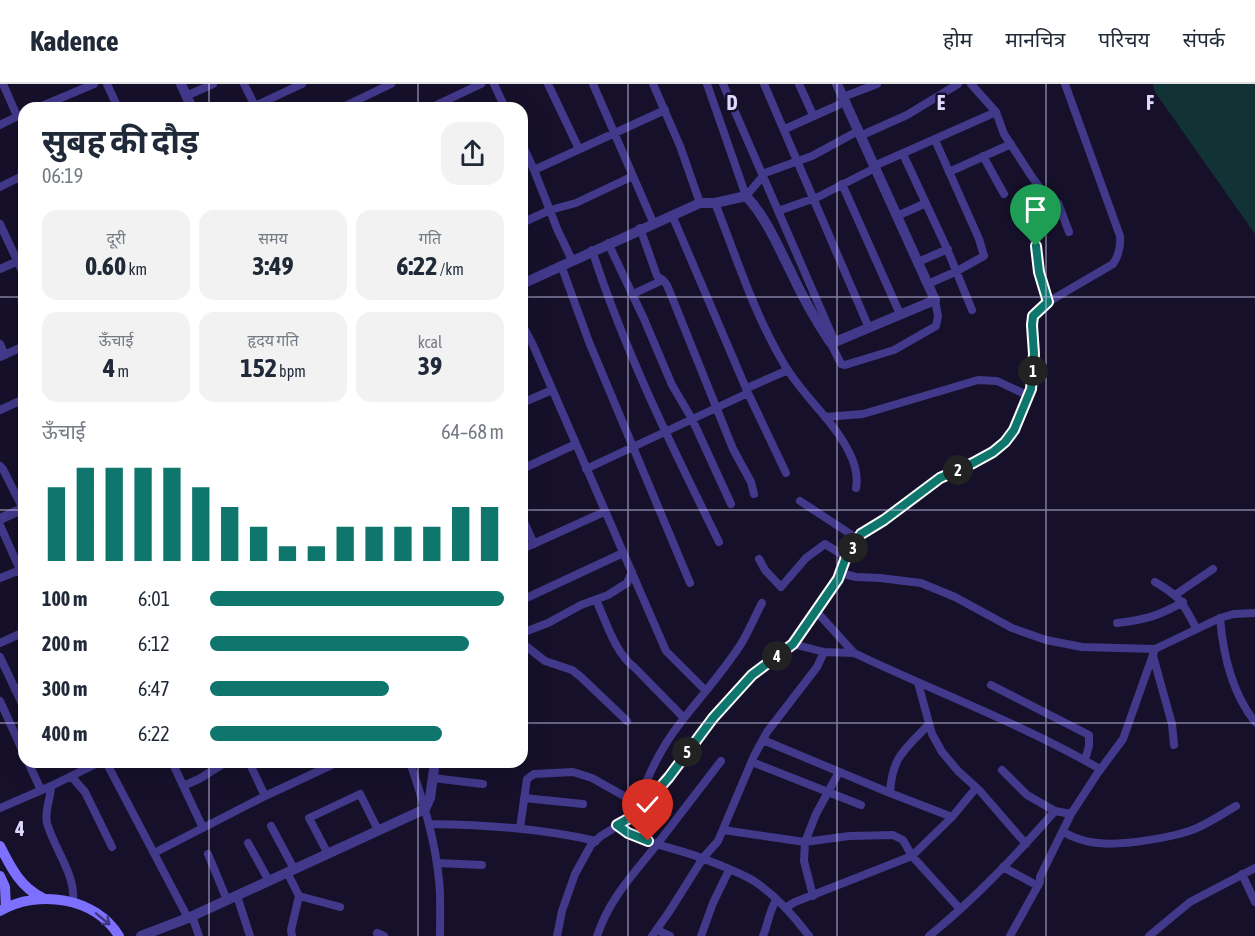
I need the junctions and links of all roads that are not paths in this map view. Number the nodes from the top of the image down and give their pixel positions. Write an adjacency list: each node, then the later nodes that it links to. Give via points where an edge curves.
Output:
1 (3, 84): 33 (street)
2 (94, 84): 25 (street)
3 (107, 84): 26 (street)
4 (181, 84): 23 (street)
5 (213, 84): 23 (street)
6 (244, 84): 28 (street)
7 (302, 84): 29 (street)
8 (391, 84): 30 (street)
9 (481, 84): 31 (street)
10 (494, 84): 32 (street)
11 (548, 84): 44 (street)
12 (593, 84): 40 (street)
13 (653, 84): 34 (street)
14 (707, 84): 58 (street)
15 (723, 84): 52 (street)
16 (765, 84): 39 (street)
17 (799, 84): 36 (street)
18 (837, 84): 24 (street)
19 (877, 84): 24 (street)
20 (958, 84): 41 (street, via 907,115)
21 (971, 84): 35 (street)
22 (1065, 84): 86 (street, via 1120,236 1120,246 1113,264)
23 (186, 96): 27 (street)
24 (844, 100): 36 (street); 41 (street)
25 (51, 102)
26 (115, 102)
27 (189, 102)
28 (253, 102)
29 (265, 102)
30 (354, 102)
31 (443, 102)
32 (502, 102)
33 (18, 110)
34 (665, 110): 40 (street); 60 (street)
35 (996, 112): 42 (street); 43 (street)
36 (813, 115): 39 (street)
37 (18, 116): 38 (street)
38 (0, 124)
39 (785, 129): 47 (street)
40 (615, 133): 44 (street); 53 (street)
41 (859, 134): 47 (street); 49 (street)
42 (935, 140): 45 (street); 51 (street)
43 (1011, 144): 46 (street); 72 (street, via 1040,188 1058,203)
44 (579, 149): 50 (street)
45 (903, 154): 49 (street); 62 (street)
46 (983, 156): 51 (street); 57 (street)
47 (799, 161): 52 (street); 59 (street)
48 (528, 164): 50 (street)
49 (874, 167): 55 (street); 66 (street)
50 (534, 170): 63 (street)
51 (949, 172): 80 (street, via 984,256)
52 (762, 175): 58 (street); 64 (street)
53 (633, 176): 63 (street, via 576,203); 68 (street)
54 (18, 178): 56 (street)
55 (842, 184): 59 (street); 88 (street)
56 (0, 188)
57 (1004, 194)
58 (746, 196): 61 (street); 91 (street, via 773,236 810,311)
59 (813, 199): 64 (street); 89 (street)
60 (700, 202): 61 (street); 65 (street)
61 (715, 203): 95 (street, via 762,319)
62 (926, 203): 66 (street); 74 (street)
63 (550, 210): 67 (street); 78 (street)
64 (778, 211): 91 (street)
65 (672, 215): 68 (street); 97 (street)
66 (897, 216): 77 (street)
67 (528, 220)
68 (653, 222): 70 (street)
69 (0, 224): 76 (street)
70 (640, 228): 73 (street); 81 (street, via 657,276)
71 (1030, 228): 86 (street)
72 (1069, 232)
73 (608, 243): 75 (street); 84 (street)
74 (948, 249): 77 (street); 80 (street)
75 (592, 250): 78 (street); 105 (street, via 608,300)
76 (18, 261): 79 (street)
77 (918, 262): 83 (street)
78 (567, 263): 82 (street); 107 (street, via 586,333)
79 (0, 269)
80 (957, 271): 83 (street); 87 (street)
81 (663, 280): 84 (street); 101 (street)
82 (528, 281)
83 (928, 284): 85 (street)
84 (633, 294): 104 (street, via 672,385)
85 (935, 300): 88 (street); 91 (street, via 936,326 894,350 845,365)
86 (1048, 302): 98 (street, via 1033,316)
87 (972, 310)
88 (900, 314): 89 (street)
89 (868, 328): 91 (street)
90 (528, 337): 96 (street)
91 (832, 342)
92 (0, 344): 94 (street)
93 (18, 349): 94 (street)
94 (2, 356)
95 (788, 370): 97 (street); 103 (street)
96 (552, 390): 99 (street); 106 (street)
97 (747, 391): 101 (street); 111 (street)
98 (1029, 396): 103 (street, via 1005,383 978,380 863,414); 122 (street, via 1014,430 993,452 940,478)
99 (528, 400)
100 (18, 402): 102 (street)
101 (718, 408): 104 (street); 113 (street)
102 (0, 410)
103 (825, 417): 112 (street, via 837,430 856,469)
104 (692, 419): 105 (street); 116 (street)
105 (665, 432): 107 (street); 123 (street)
106 (576, 444): 109 (street); 110 (street)
107 (634, 447): 110 (street); 136 (street)
108 (0, 466): 114 (street)
109 (528, 466)
110 (586, 469): 118 (street)
111 (786, 473)
112 (856, 488)
113 (754, 494)
114 (18, 499)
115 (800, 501): 122 (street)
116 (731, 504)
117 (18, 511): 119 (street)
118 (604, 512): 124 (street); 126 (street)
119 (0, 519)
120 (0, 525): 129 (street)
121 (528, 530): 124 (street)
122 (858, 539): 127 (street)
123 (719, 542)
124 (534, 544): 125 (street)
125 (528, 546)
126 (623, 553): 132 (street); 138 (street)
127 (846, 557): 128 (street, via 825,544 806,558 781,587); 133 (street)
128 (759, 559)
129 (18, 566)
130 (1213, 569): 137 (street)
131 (18, 571): 134 (street)
132 (632, 572): 139 (street, via 627,583); 160 (street, via 666,651)
133 (840, 573): 142 (street); 154 (street, via 921,583 1012,628 1046,640)
134 (0, 579)
135 (1155, 582): 137 (street)
136 (690, 583)
137 (1175, 595): 140 (street)
138 (528, 597)
139 (596, 600): 147 (street); 163 (street, via 625,660)
140 (1183, 602): 145 (street, via 1151,618); 146 (street)
141 (762, 603): 160 (street, via 742,643)
142 (816, 611): 150 (street); 153 (street)
143 (1255, 613): 144 (street)
144 (1220, 618): 146 (street); 165 (street, via 1225,655 1237,692)
145 (1117, 623)
146 (1196, 628): 154 (street)
147 (528, 631)
148 (18, 635): 149 (street)
149 (0, 643)
150 (793, 644): 152 (street); 198 (street, via 744,683 669,777)
151 (528, 648): 164 (street, via 545,661 566,667 581,677)
152 (824, 652): 153 (street); 167 (street)
153 (854, 653): 156 (street)
154 (1154, 653): 169 (street); 183 (street, via 1123,739)
155 (0, 657): 159 (street)
156 (918, 683): 166 (street); 170 (street)
157 (991, 685): 170 (street, via 1083,730 1090,740)
158 (18, 689): 159 (street)
159 (15, 690): 161 (street)
160 (706, 691): 163 (street)
161 (18, 696)
162 (0, 701): 168 (street)
163 (684, 718): 198 (street, via 651,770)
164 (627, 721)
165 (1255, 722)
166 (929, 724): 190 (street, via 942,752); 193 (street, via 899,755 891,774)
167 (763, 740): 172 (street); 184 (street)
168 (18, 741)
169 (1174, 745)
170 (1084, 760): 183 (street)
171 (720, 761): 216 (street)
172 (752, 762): 192 (street); 210 (street)
173 (31, 768): 191 (street)
174 (88, 768): 185 (street)
175 (109, 768): 220 (street)
176 (175, 768): 189 (street)
177 (217, 768): 189 (street)
178 (252, 768): 194 (street)
179 (325, 768): 194 (street)
180 (412, 768): 201 (street)
181 (434, 768): 186 (street)
182 (1002, 770): 202 (street, via 1027,795)
183 (1100, 770): 203 (street)
184 (839, 772): 192 (street); 193 (street)
185 (71, 776): 188 (street); 219 (street, via 85,792)
186 (433, 778): 187 (street); 201 (street)
187 (483, 784)
188 (51, 786): 191 (street); 241 (street, via 47,823 72,881)
189 (183, 786): 208 (street)
190 (976, 788): 204 (street); 217 (street)
191 (41, 790): 200 (street)
192 (828, 790): 197 (street); 214 (street)
193 (890, 793): 204 (street)
194 (265, 796): 208 (street)
195 (524, 798): 196 (street); 198 (street, via 527,780 534,774 573,772 592,778); 209 (street)
196 (583, 804)
197 (861, 805)
198 (640, 806): 206 (street, via 637,814)
199 (1236, 806): 212 (street, via 1199,827 1148,839 1100,844)
200 (0, 808)
201 (425, 809): 205 (street); 211 (street)
202 (1055, 811): 203 (street); 217 (street)
203 (1071, 814): 212 (street)
204 (952, 817): 223 (street)
205 (429, 824): 209 (street); 225 (street)
206 (617, 825): 213 (street); 216 (street)
207 (271, 826): 230 (street)
208 (203, 828): 220 (street)
209 (519, 828): 213 (street)
210 (723, 830): 214 (street); 224 (street)
211 (378, 831): 222 (street); 222 (street, via 360,794 309,818)
212 (1063, 832): 234 (street)
213 (596, 841): 254 (street, via 575,874)
214 (805, 842): 223 (street, via 893,835 903,840); 236 (street, via 804,861)
215 (248, 843): 233 (street)
216 (657, 844): 224 (street); 255 (street, via 619,889)
217 (1026, 844): 227 (street)
218 (0, 846): 237 (main road, via 24,886)
219 (112, 848)
220 (154, 853): 246 (street)
221 (208, 854): 238 (street)
222 (328, 854): 230 (street)
223 (912, 856): 236 (street); 244 (street)
224 (703, 858): 229 (street); 247 (street)
225 (437, 863): 226 (street); 253 (street)
226 (482, 865)
227 (1004, 867): 234 (street); 244 (street)
228 (1255, 868): 231 (street)
229 (729, 870): 239 (street, via 753,881); 257 (street)
230 (291, 871): 233 (street); 235 (street)
231 (1242, 874): 240 (street); 262 (street, via 1190,902)
232 (0, 876): 245 (main road, via 5,887)
233 (269, 881): 238 (street)
234 (1038, 886): 261 (street)
235 (299, 896): 242 (street); 252 (street)
236 (813, 896): 243 (street)
237 (43, 898): 241 (main road); 245 (main road)
238 (232, 898): 246 (street); 251 (street)
239 (776, 900): 243 (street); 258 (street)
240 (1255, 902)
241 (73, 903): 248 (main road, one-way to 248, via 92,910)
242 (340, 908)
243 (785, 908): 259 (street)
244 (960, 909): 260 (street)
245 (3, 910)
246 (190, 917): 249 (street); 250 (street)
247 (654, 933): 256 (street)
248 (119, 936)
249 (141, 936)
250 (199, 936)
251 (250, 936)
252 (292, 936)
253 (440, 936)
254 (557, 936)
255 (597, 936)
256 (670, 936)
257 (701, 936)
258 (763, 936)
259 (809, 936)
260 (929, 936)
261 (1010, 936)
262 (1149, 936)

